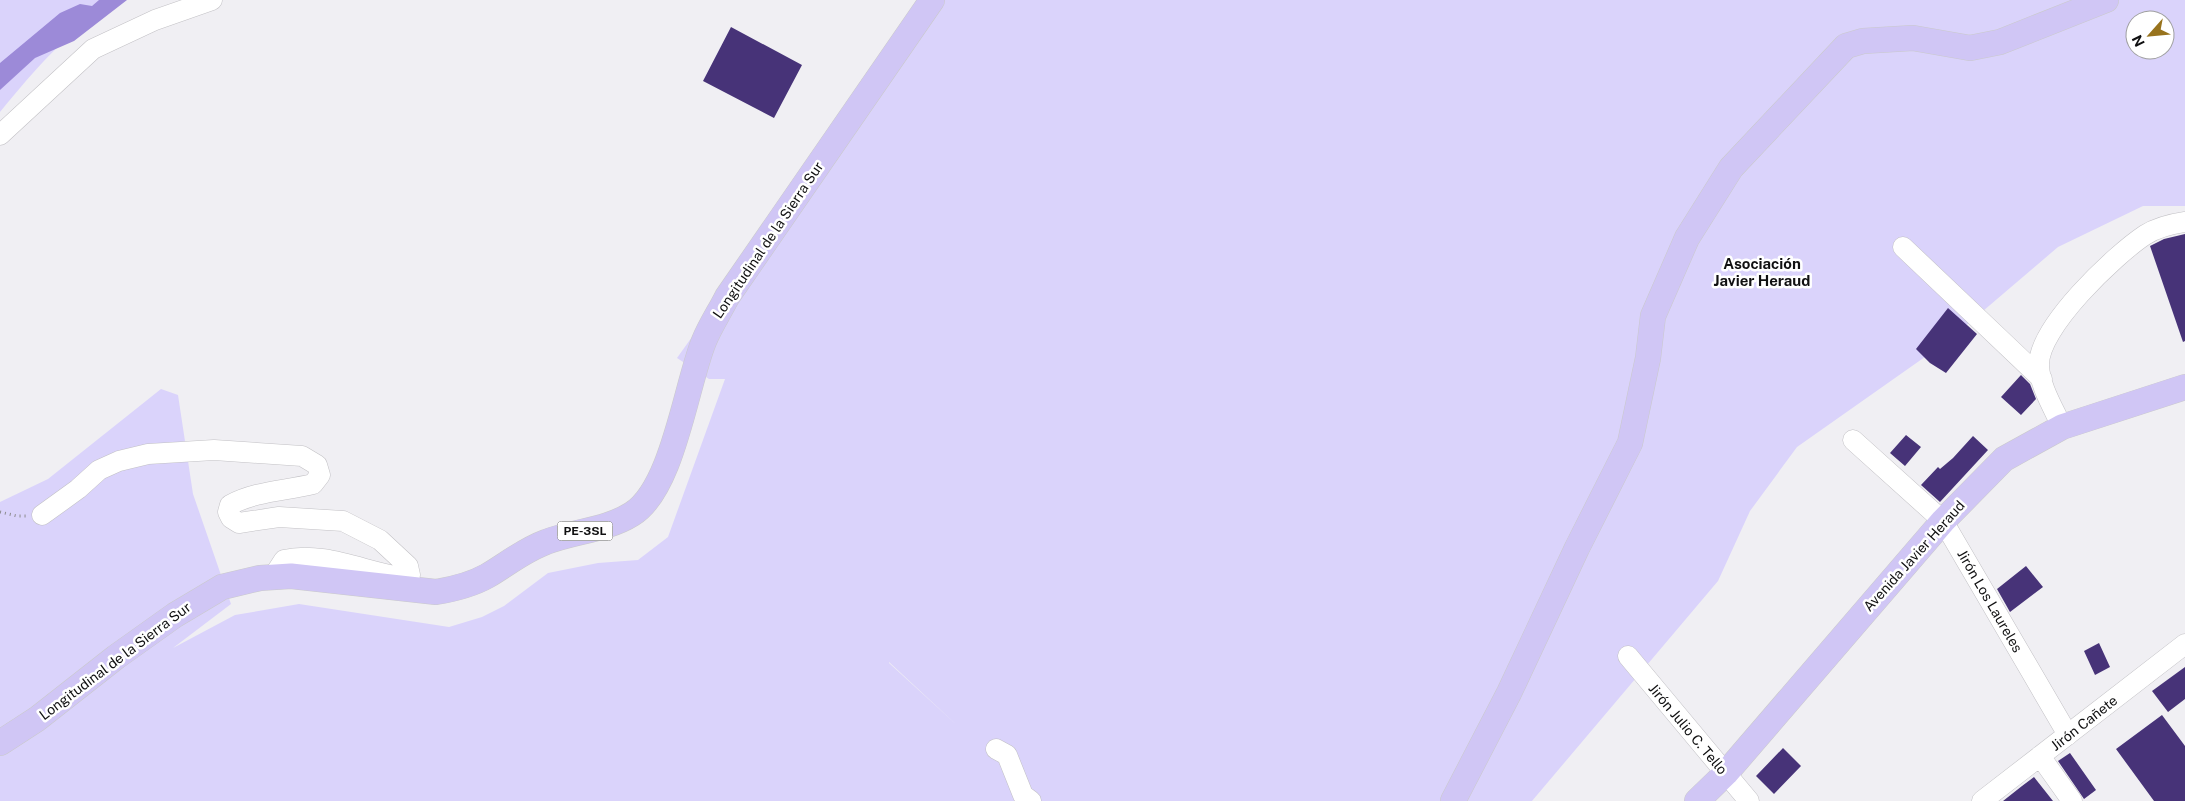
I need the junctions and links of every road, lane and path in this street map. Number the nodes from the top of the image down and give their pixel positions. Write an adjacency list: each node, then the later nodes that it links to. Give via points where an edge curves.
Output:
1 (212, 0): 4 (street, via 154,20 93,49)
2 (932, 0): 14 (main road, Longitudinal de la Sierra Sur / PE-3SL, via 727,297 704,340 661,476 650,498 635,513 618,522 545,542 486,577 460,588 436,592 291,576)
3 (2106, 0): 23 (main road, via 2000,42 1970,48 1913,38 1863,41 1846,46 1732,168 1687,238 1653,316 1648,358 1630,443)
4 (0, 135)
5 (2185, 222): 7 (street, via 2164,225 2145,235 2102,271 2069,306 2045,339 2039,365)
6 (1903, 247): 7 (street)
7 (2042, 379): 9 (street)
8 (2185, 387): 9 (main road, Avenida Javier Heraud)
9 (2062, 427): 13 (main road, Avenida Javier Heraud, via 2004,458)
10 (1853, 440): 13 (street, Jirón Los Laureles)
11 (0, 512): 12 (path, via 17,516)
12 (42, 515): 14 (street, via 100,470 119,461 148,454 214,450 302,456 317,465 320,475 313,484 242,498 230,504 230,518 239,523 279,517 343,521 380,540 408,566 410,574 400,577 335,562 294,558 284,560)
13 (1943, 521): 17 (street, Jirón Los Laureles); 21 (main road, Avenida Javier Heraud)
14 (273, 577): 18 (main road, Longitudinal de la Sierra Sur / PE-3SL, via 222,586 198,600)
15 (2185, 644): 17 (street, Jirón Cañete)
16 (1628, 656): 21 (street, Jirón Julio C. Tello)
17 (2068, 735): 20 (street, Jirón Cañete)
18 (0, 743)
19 (996, 749): 22 (street, via 1007,755 1023,795)
20 (2040, 756): 26 (street, Jirón Cañete); 27 (street)
21 (1726, 773): 24 (main road, Avenida Javier Heraud); 25 (street, Jirón Julio C. Tello)
22 (1031, 801)
23 (1453, 801)
24 (1697, 801)
25 (1749, 801)
26 (1982, 801)
27 (2072, 801)

